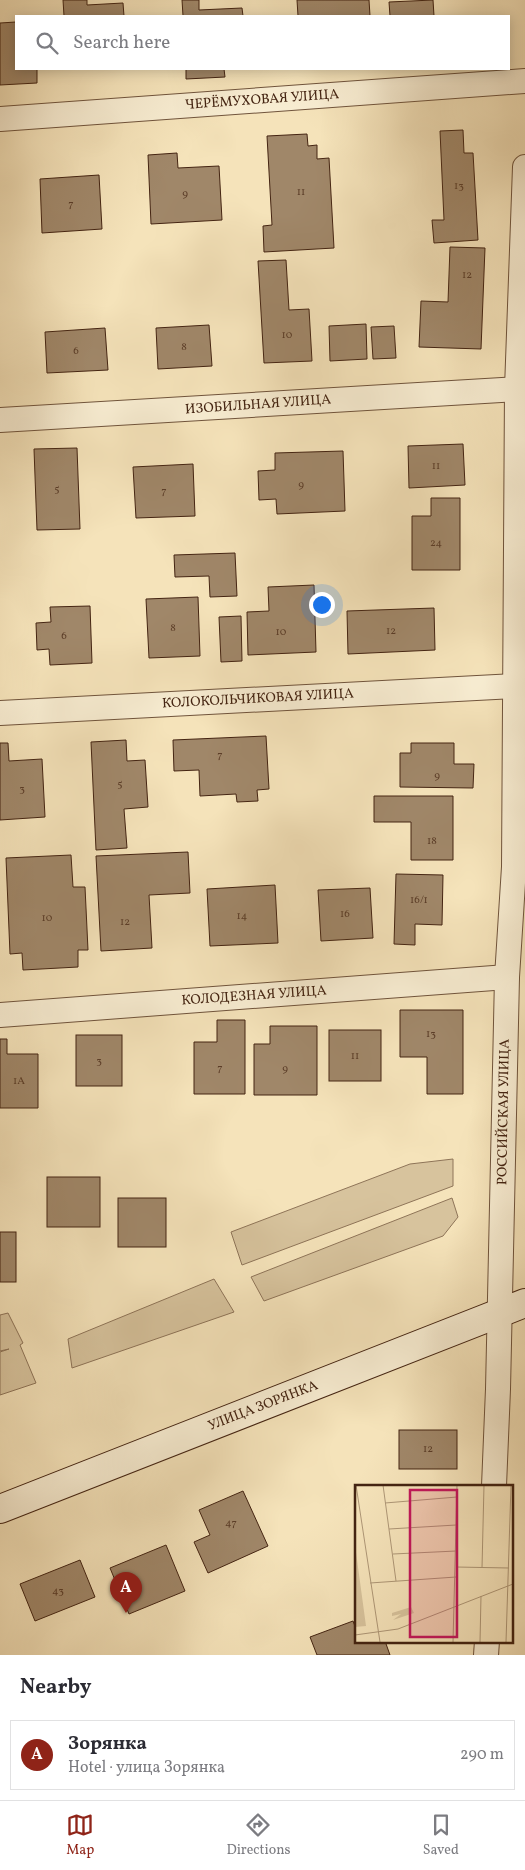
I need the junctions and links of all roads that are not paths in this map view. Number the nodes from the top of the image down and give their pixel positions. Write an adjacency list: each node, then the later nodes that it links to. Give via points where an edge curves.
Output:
1 (525, 81): 2 (street, ЧЕРЁМУХОВАЯ УЛИЦА)
2 (0, 119)
3 (525, 167): 4 (street, РОССИЙСКАЯ УЛИЦА)
4 (516, 389): 5 (street, ИЗОБИЛЬНАЯ УЛИЦА); 6 (street, РОССИЙСКАЯ УЛИЦА)
5 (0, 420)
6 (515, 686): 7 (street, КОЛОКОЛЬЧИКОВАЯ УЛИЦА); 8 (street, РОССИЙСКАЯ УЛИЦА)
7 (0, 713)
8 (520, 868): 9 (street, РОССИЙСКАЯ УЛИЦА)
9 (508, 976): 10 (street, КОЛОДЕЗНАЯ УЛИЦА); 12 (street, РОССИЙСКАЯ УЛИЦА)
10 (0, 1015)
11 (525, 1303): 12 (street, УЛИЦА ЗОРЯНКА)
12 (499, 1313): 13 (street, РОССИЙСКАЯ УЛИЦА); 14 (street, УЛИЦА ЗОРЯНКА)
13 (494, 1485)
14 (0, 1509)
15 (487, 1642): 16 (street)
16 (486, 1655)

